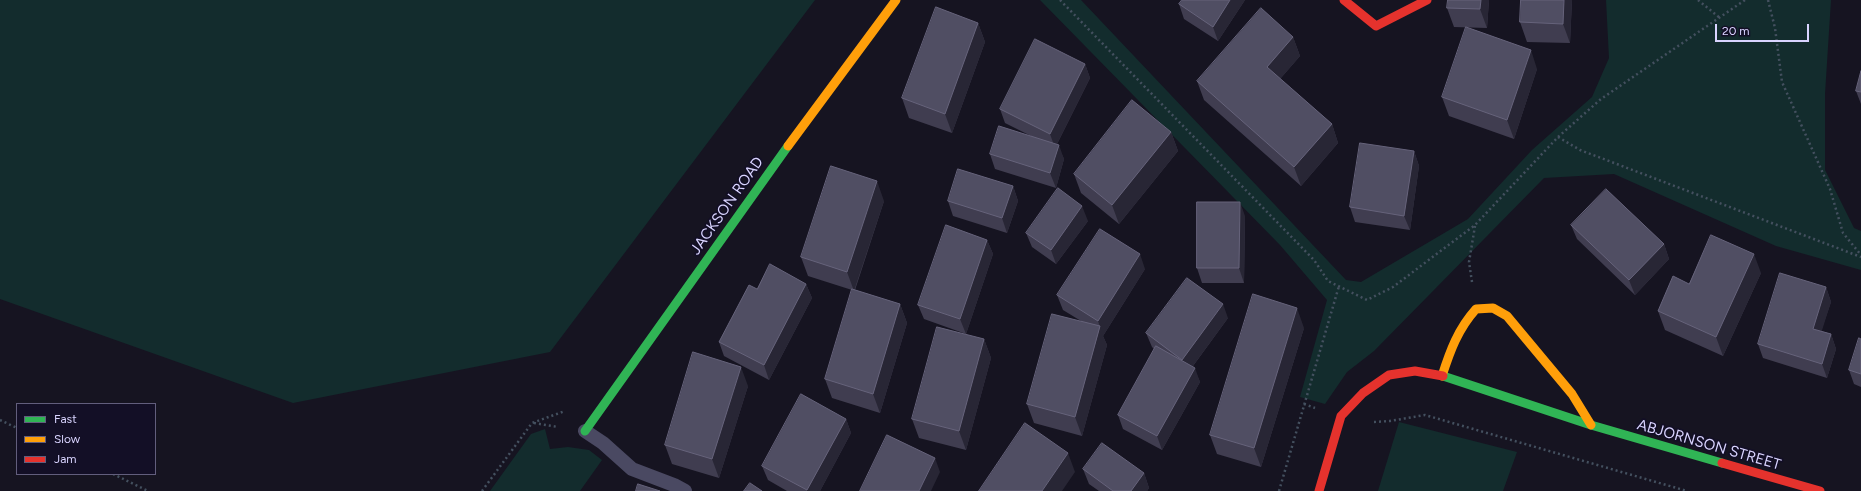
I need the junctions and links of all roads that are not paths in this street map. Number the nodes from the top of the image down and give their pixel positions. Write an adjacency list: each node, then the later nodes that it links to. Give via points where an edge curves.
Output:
1 (896, 0): 6 (street, JACKSON ROAD, via 783,153)
2 (1344, 0): 3 (street, via 1376,26)
3 (1427, 0)
4 (1442, 376): 5 (street, ABJORNSON STREET); 5 (street, via 1464,321 1476,309 1493,308 1507,316 1572,394); 8 (street, ABJORNSON STREET, via 1415,370 1389,375 1363,393 1341,416)
5 (1591, 425): 9 (street, ABJORNSON STREET)
6 (585, 431): 7 (lane, via 632,469)
7 (685, 491)
8 (1319, 491)
9 (1820, 491)

